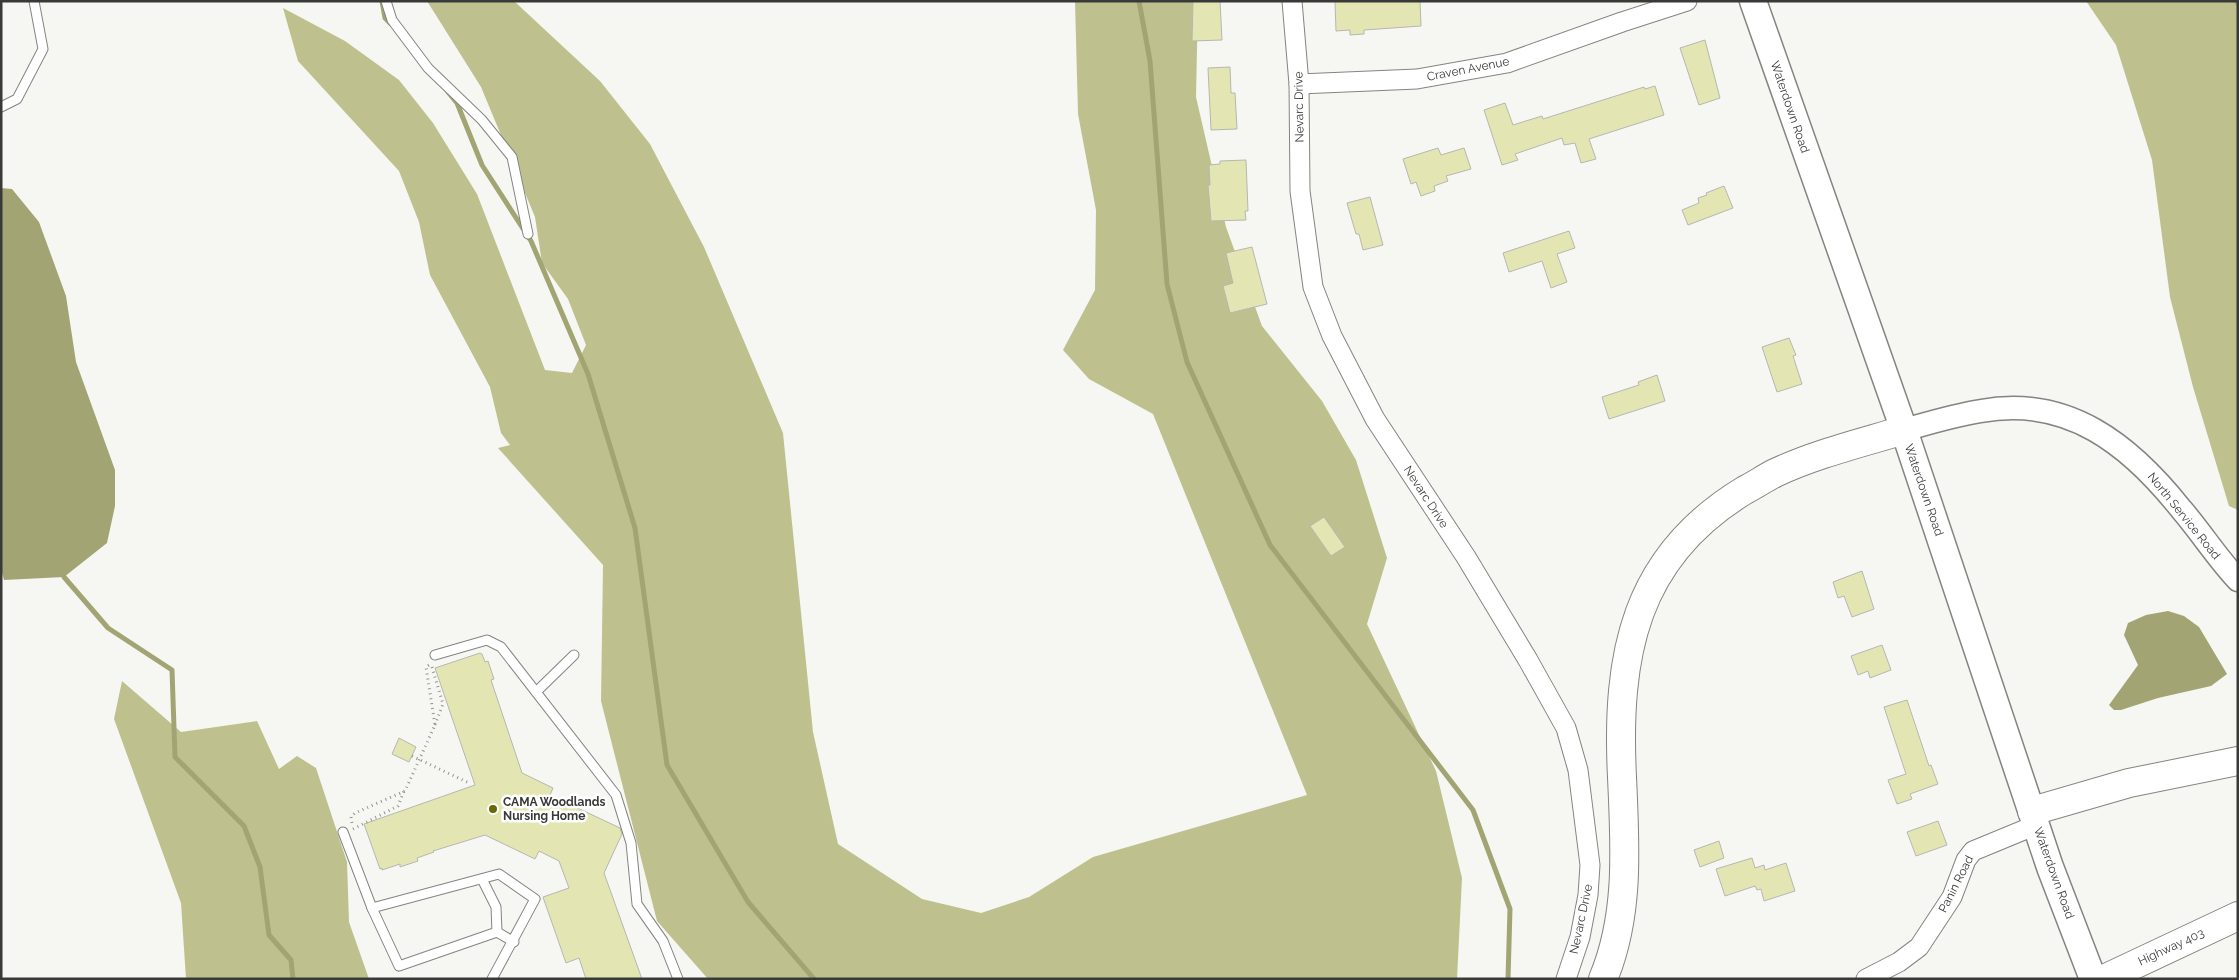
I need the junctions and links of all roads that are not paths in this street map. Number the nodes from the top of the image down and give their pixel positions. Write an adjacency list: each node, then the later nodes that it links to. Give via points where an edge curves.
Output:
1 (34, 1): 7 (lane, via 44,49 17,99)
2 (386, 1): 8 (lane, via 392,20 428,68 482,120 512,157)
3 (1292, 1): 6 (street, Nevarc Drive)
4 (1687, 1): 6 (street, Craven Avenue, via 1507,63 1418,79)
5 (1753, 1): 9 (main road, Waterdown Road)
6 (1299, 84): 24 (street, Nevarc Drive, via 1300,191 1313,287 1329,328 1375,419 1471,565 1566,728 1578,770 1590,865 1580,937)
7 (1, 107)
8 (528, 234)
9 (1904, 430): 10 (street, North Service Road, via 1982,411 2010,408 2038,409 2079,421 2111,440 2144,466); 15 (main road, Waterdown Road); 25 (highway, via 1774,473 1700,522 1660,568 1637,620 1624,682 1621,723 1625,844 1623,902)
10 (2238, 580)
11 (434, 655): 13 (lane, via 487,640 501,647)
12 (574, 655): 13 (lane)
13 (536, 692): 23 (lane, via 616,795 631,843 637,904 663,941)
14 (2238, 761): 15 (highway, via 2129,783)
15 (2034, 818): 26 (street, Panin Road, via 1973,851 1966,860 1952,897 1919,947 1899,962); 27 (main road, Waterdown Road)
16 (343, 832): 18 (lane)
17 (482, 879): 18 (lane); 20 (lane, via 496,907); 21 (lane, via 499,874 535,900)
18 (372, 908): 20 (lane, via 399,966)
19 (2238, 916): 28 (highway, Highway 403)
20 (497, 932): 21 (lane)
21 (514, 942): 22 (lane)
22 (492, 979)
23 (678, 979)
24 (1566, 979)
25 (1603, 979)
26 (1866, 979)
27 (2092, 979)
28 (2104, 979)

